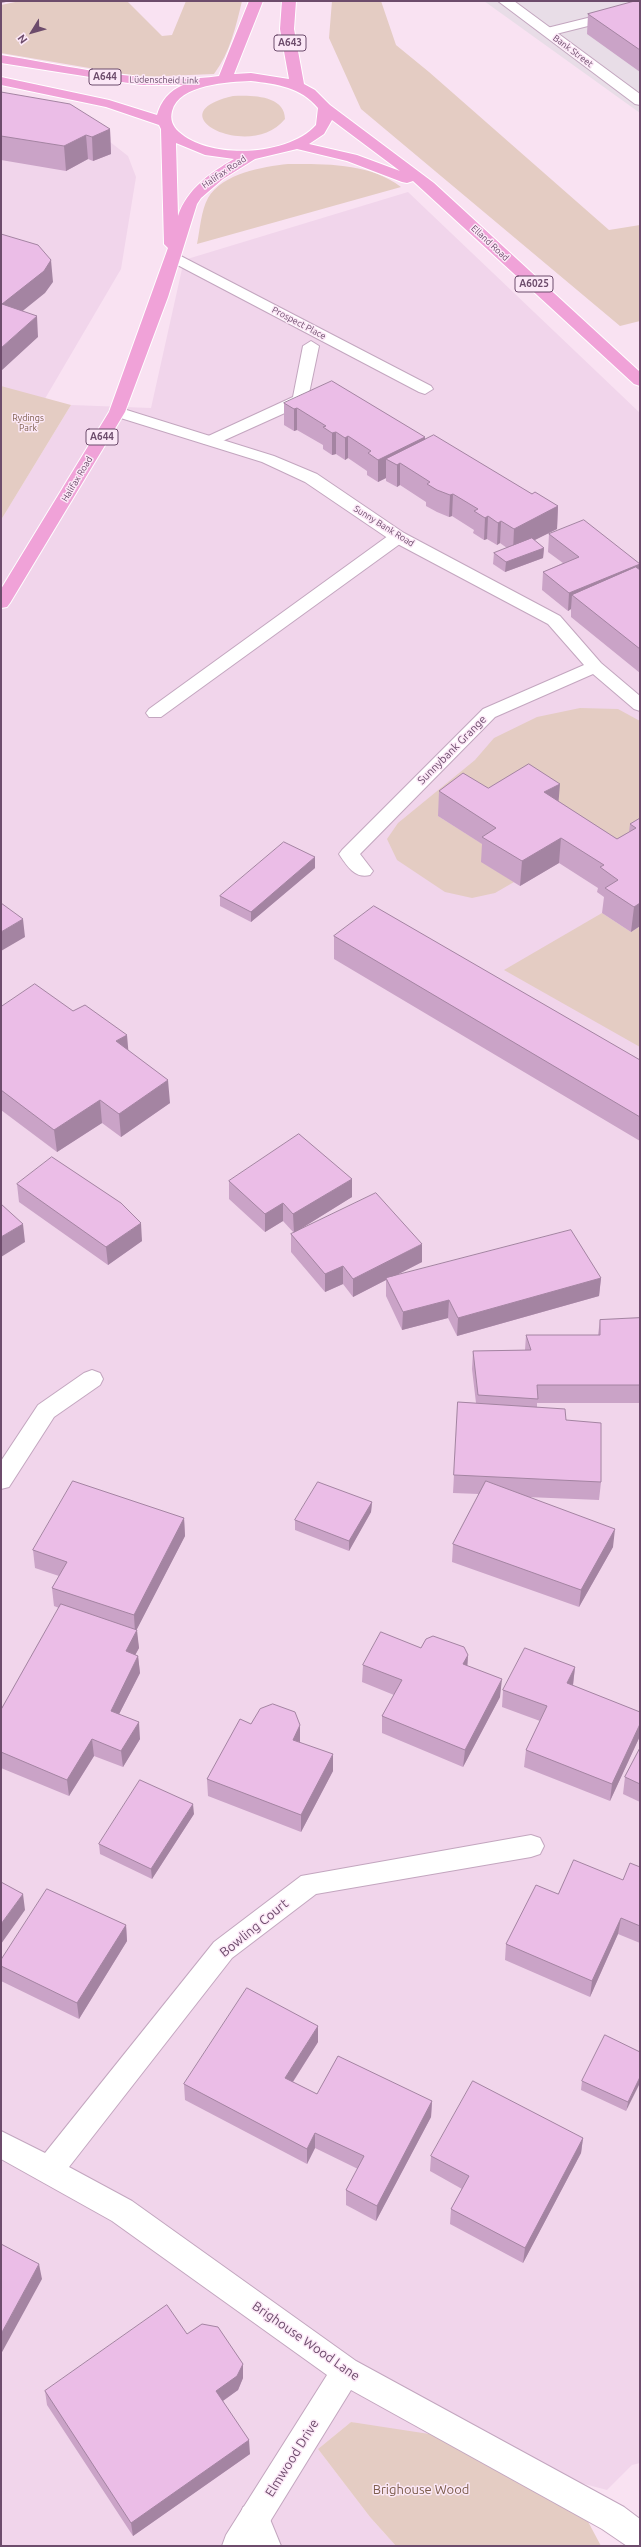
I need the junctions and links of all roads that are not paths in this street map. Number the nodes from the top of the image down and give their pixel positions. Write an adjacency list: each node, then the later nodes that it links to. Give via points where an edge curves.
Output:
1 (256, 1): 7 (main road)
2 (289, 1): 10 (main road, A643, via 287,29)
3 (505, 1): 5 (street, Bank Street)
4 (640, 8): 5 (street)
5 (548, 32): 11 (street, Bank Street)
6 (1, 59): 9 (main road, Lüdenscheid Link / A644, via 141,81)
7 (225, 78): 9 (main road, Halifax Road / A644); 10 (main road, Halifax Road / A644, via 275,79)
8 (1, 81): 13 (main road, A644, via 109,104)
9 (210, 81): 13 (main road, Halifax Road / A644, via 189,88 173,98 164,109)
10 (297, 86): 12 (main road, Halifax Road / A644, via 310,92)
11 (640, 101)
12 (325, 108): 14 (main road, Halifax Road / A644, via 325,122 315,134); 16 (main road, A6025)
13 (166, 125): 15 (main road, Halifax Road / A644, via 180,140 199,149 224,154); 17 (main road, Halifax Road / A644)
14 (297, 145): 15 (main road, Halifax Road / A644, via 276,152); 16 (main road, A6025, via 352,158)
15 (251, 155): 17 (main road, Halifax Road / A644, via 199,190 190,203)
16 (429, 186): 19 (main road, Elland Road / A6025)
17 (173, 257): 20 (street, Prospect Place); 21 (main road, Halifax Road / A644)
18 (311, 346): 22 (street, via 301,400)
19 (640, 381)
20 (425, 389)
21 (117, 412): 22 (street, Sunny Bank Road); 24 (main road, Halifax Road / A644)
22 (210, 441): 23 (street, Sunny Bank Road, via 268,459 311,478)
23 (398, 537): 25 (street, Sunny Bank Road, via 554,620); 27 (street)
24 (1, 603)
25 (595, 667): 26 (street, Sunny Bank Road); 28 (street, Sunnybank Grange, via 488,713 349,854)
26 (640, 705)
27 (155, 713)
28 (363, 871)
29 (92, 1379): 30 (street, via 46,1411)
30 (1, 1480)
31 (531, 1846): 33 (street, Bowling Court, via 310,1884 224,1950)
32 (1, 2144): 33 (street, Brighouse Wood Lane)
33 (49, 2170): 34 (street, Brighouse Wood Lane, via 122,2211)
34 (346, 2371): 35 (street, Elmwood Drive); 36 (street, Brighouse Wood Lane, via 613,2518)
35 (254, 2518): 37 (street, Elmwood Drive); 38 (street)
36 (640, 2537)
37 (236, 2546)
38 (266, 2546)

